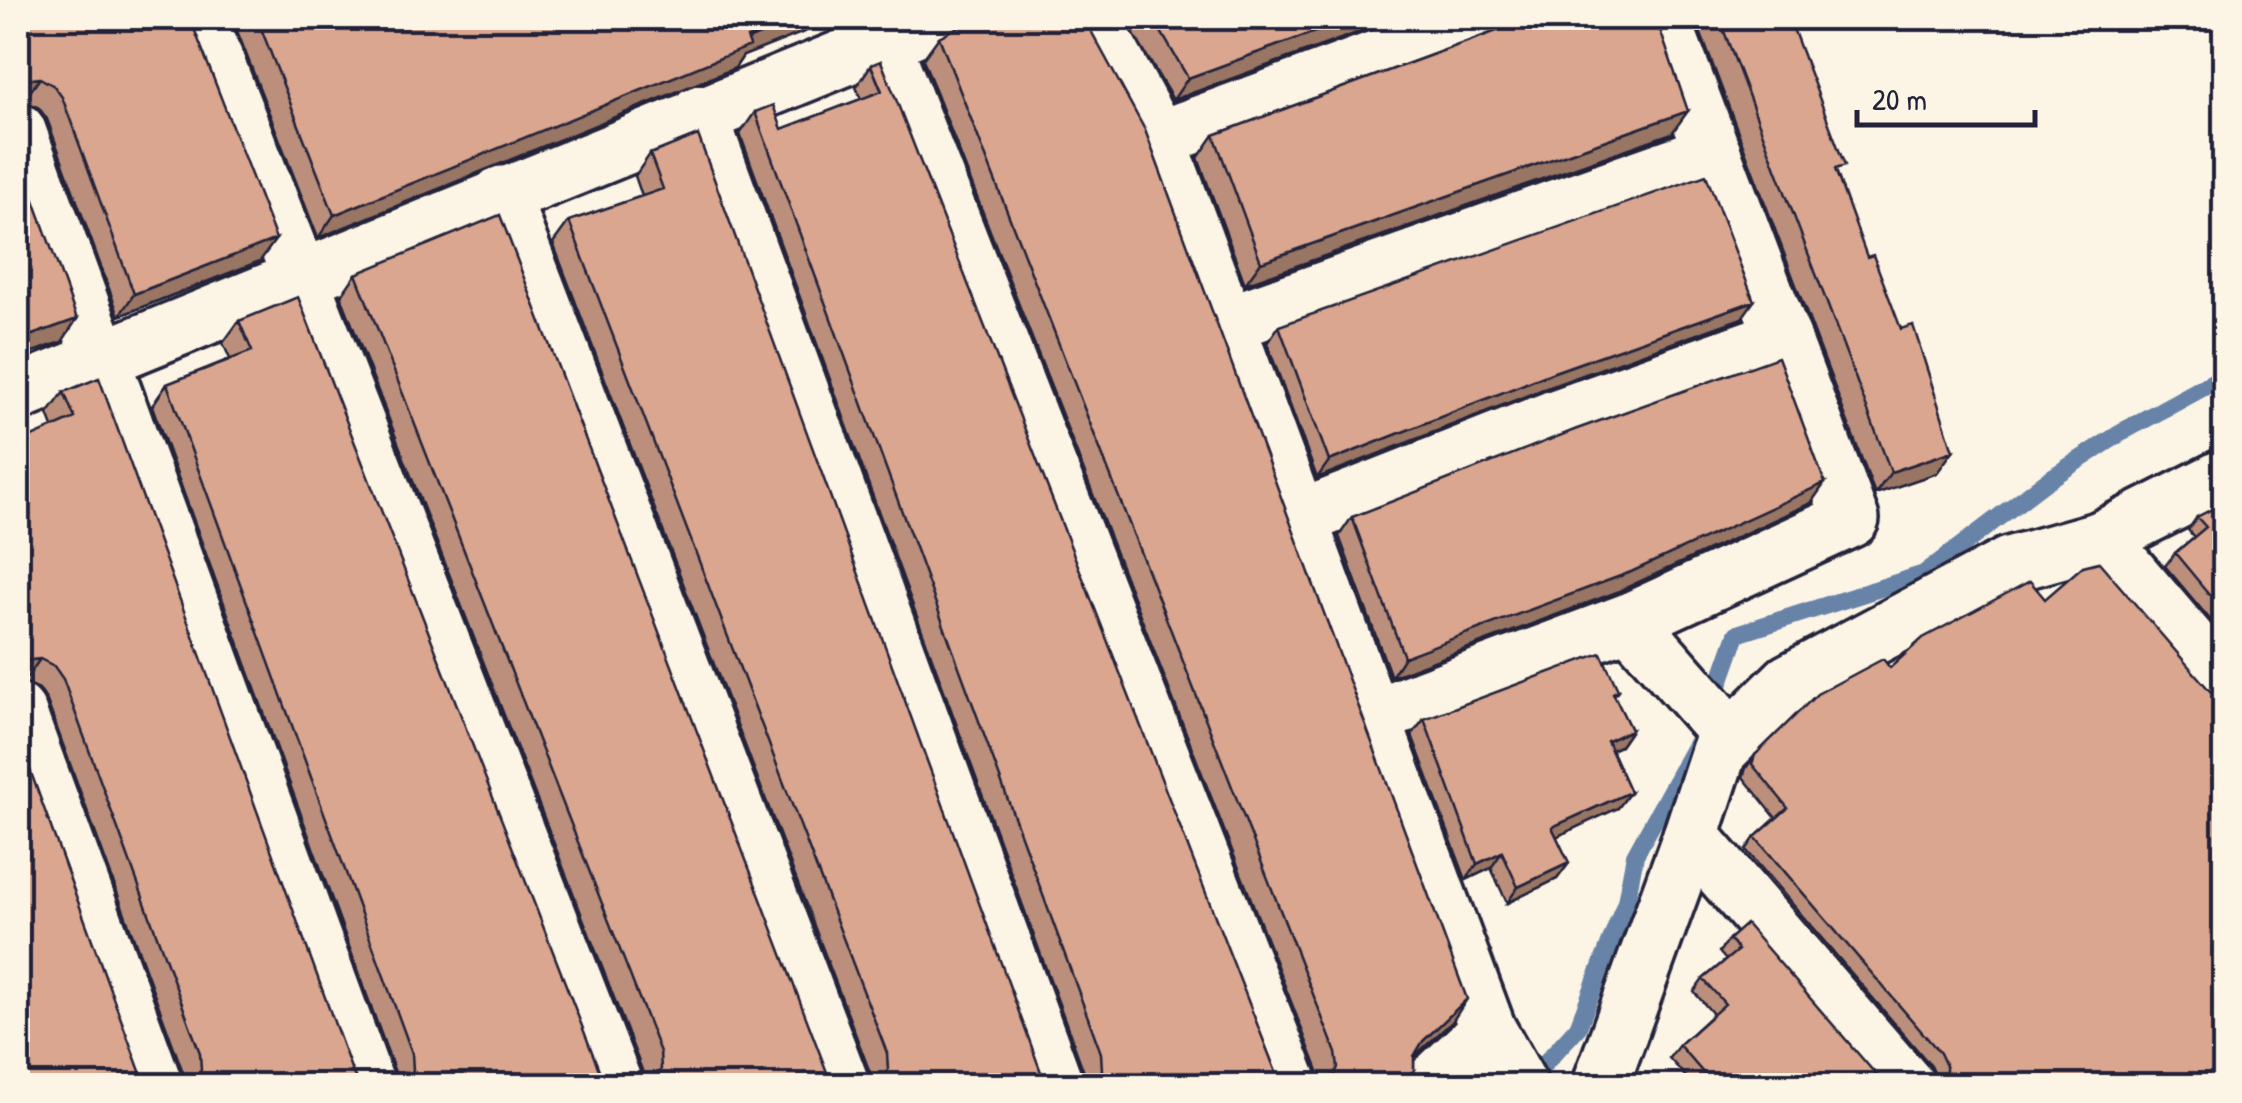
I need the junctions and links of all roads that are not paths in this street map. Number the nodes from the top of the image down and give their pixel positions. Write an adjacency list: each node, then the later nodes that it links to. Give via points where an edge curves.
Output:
1 (199, 18): 12 (street)
2 (942, 18): 6 (street)
3 (1092, 18): 9 (street)
4 (1488, 18): 9 (street)
5 (1662, 18): 10 (street)
6 (881, 38): 7 (street); 32 (street)
7 (699, 113): 11 (street); 31 (street)
8 (18, 130): 15 (street)
9 (1158, 139): 13 (street)
10 (1712, 152): 13 (street); 14 (street)
11 (501, 194): 12 (street); 30 (street)
12 (300, 277): 15 (street); 29 (street)
13 (1227, 324): 18 (street)
14 (1782, 337): 18 (street); 20 (street, via 1851,520)
15 (102, 358): 16 (street); 28 (street)
16 (18, 393)
17 (2224, 478): 19 (street)
18 (1300, 518): 23 (street)
19 (2102, 539): 21 (street); 24 (street, via 2009,565 1788,682)
20 (1629, 621): 23 (street); 24 (street)
21 (2224, 683)
22 (18, 712): 27 (street)
23 (1375, 716): 26 (street)
24 (1722, 728): 25 (street)
25 (1691, 836): 34 (street); 35 (street)
26 (1505, 1060): 33 (street)
27 (155, 1086)
28 (368, 1086)
29 (615, 1086)
30 (842, 1086)
31 (1056, 1086)
32 (1291, 1086)
33 (1428, 1086)
34 (1600, 1086)
35 (1907, 1086)

